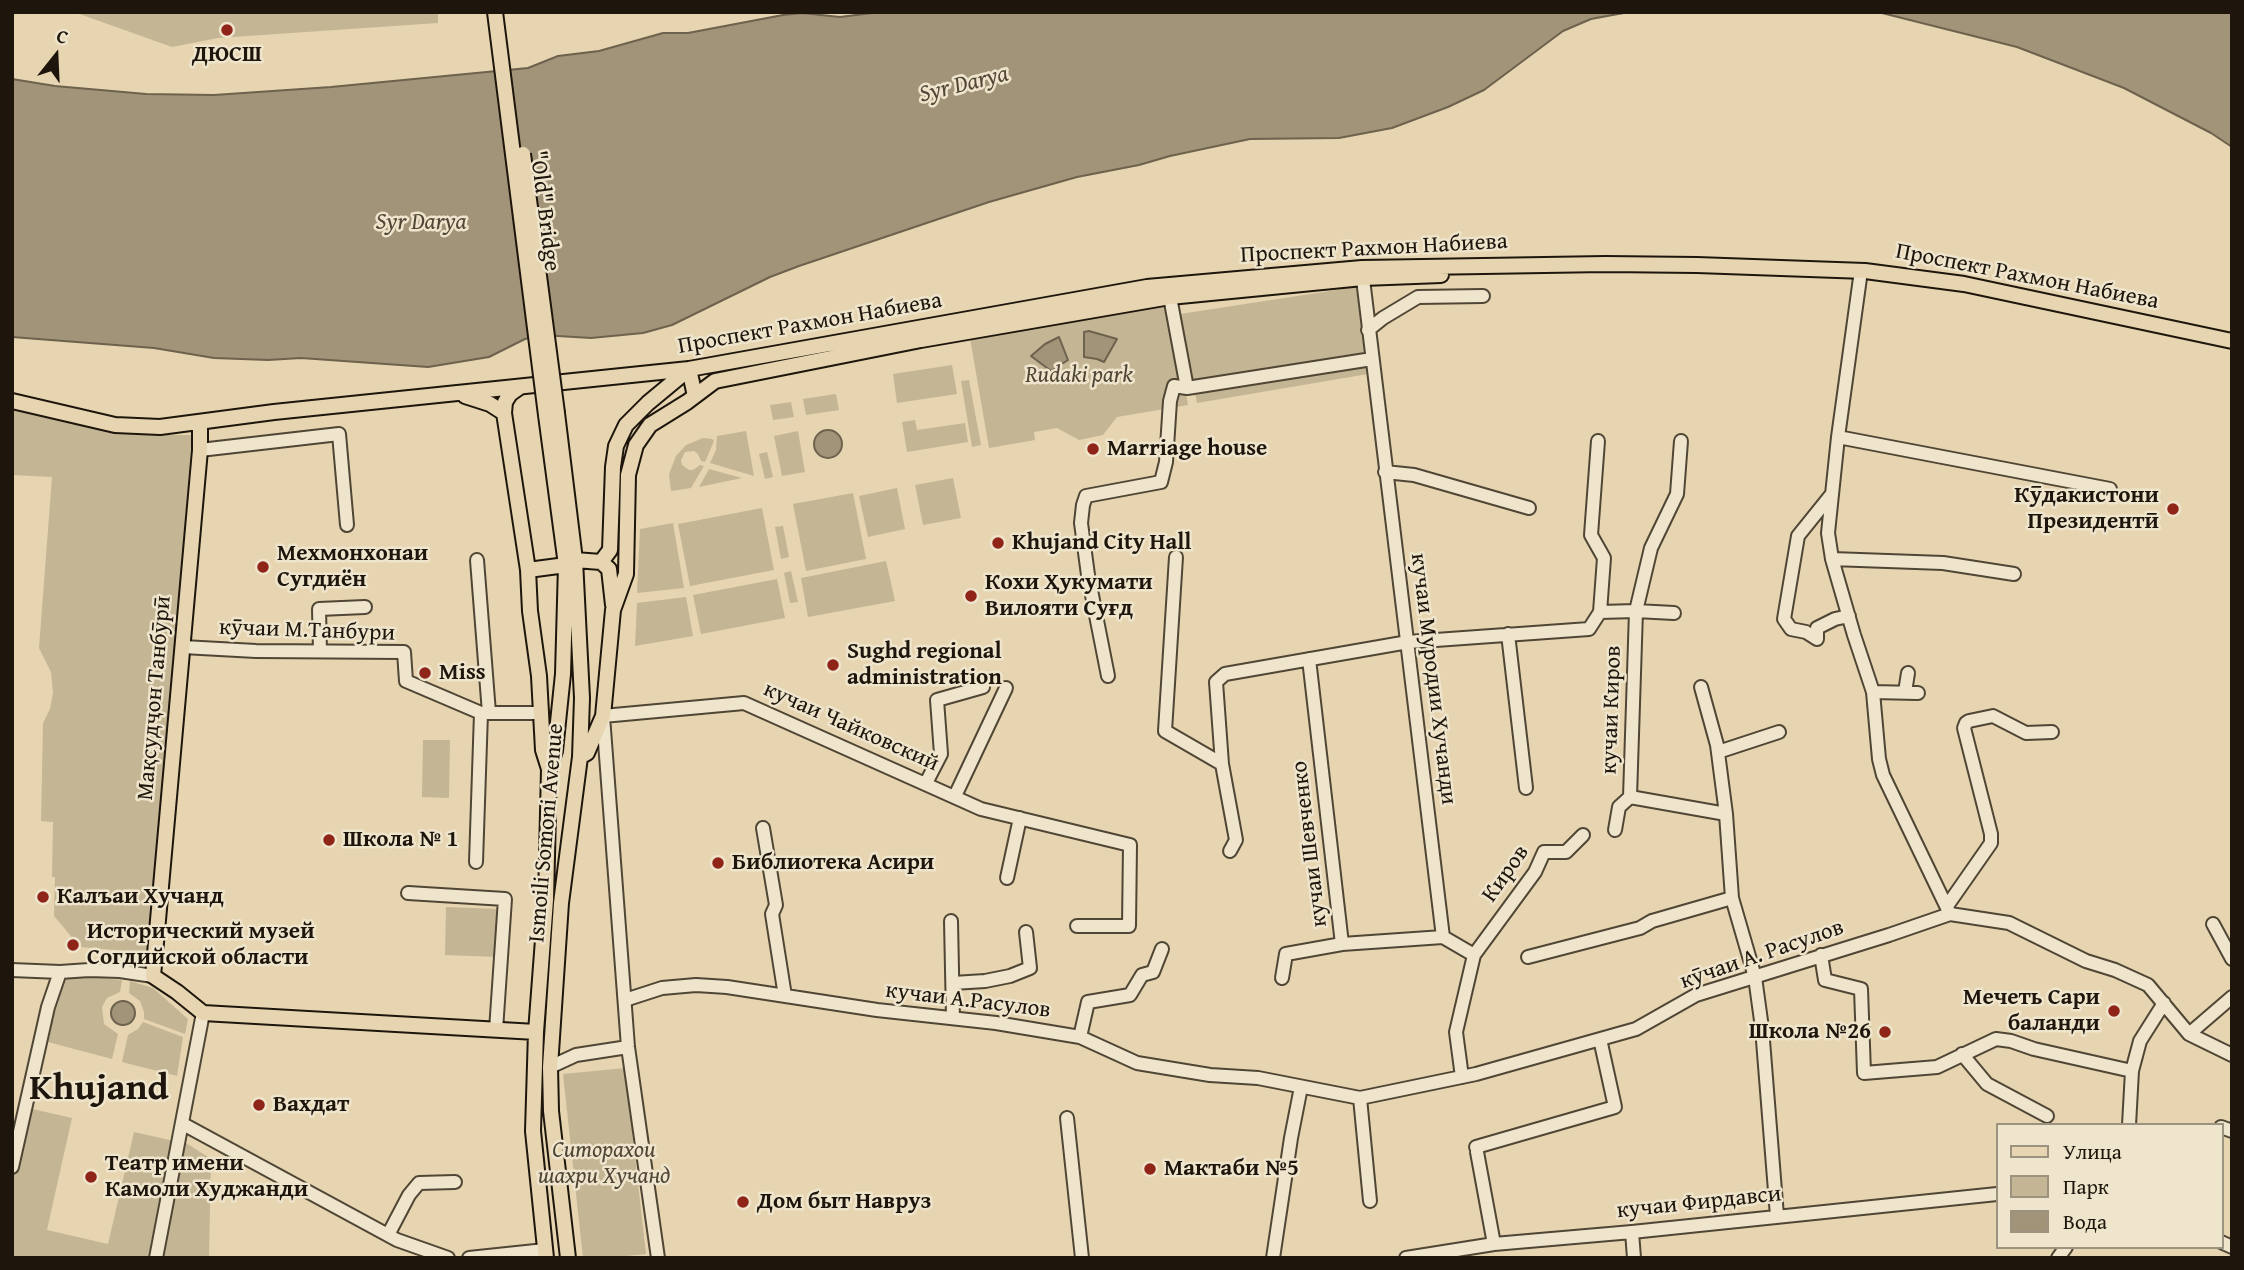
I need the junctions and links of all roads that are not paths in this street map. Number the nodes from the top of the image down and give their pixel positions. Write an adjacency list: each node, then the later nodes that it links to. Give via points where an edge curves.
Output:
1 (495, 12): 18 (main road, "Old" Bridge, bridge)
2 (505, 12): 18 (main road, "Old" Bridge, bridge)
3 (1362, 273): 4 (main road, Проспект Рахмон Набиева, via 1627,271); 6 (main road, Проспект Рахмон Набиева); 7 (street, кучаи Муродии Хучанди); 8 (main road, Проспект Рахмон Набиева, via 1605,264 1865,271 1964,284); 11 (main road, Проспект Рахмон Набиева, via 1147,288)
4 (1860, 278): 9 (main road, Проспект Рахмон Набиева, via 1965,290); 20 (street)
5 (1483, 296): 7 (street, via 1418,297)
6 (1170, 297): 13 (street); 15 (main road, Проспект Рахмон Набиева, via 715,381)
7 (1368, 330): 10 (street, кучаи Муродии Хучанди)
8 (2232, 341)
9 (2232, 350)
10 (1372, 359): 13 (street); 24 (street, кучаи Муродии Хучанди)
11 (689, 369): 12 (main road, Проспект Рахмон Набиева); 15 (main road); 32 (main road, via 626,425 616,446 611,546)
12 (520, 387): 14 (main road, Проспект Рахмон Набиева); 17 (main road, via 505,402)
13 (1187, 388): 48 (street, via 1174,386 1161,482 1086,495 1083,505 1088,575)
14 (457, 394): 17 (main road); 19 (main road, Проспект Рахмон Набиева)
15 (695, 396): 37 (main road, Проспект Рахмон Набиева, via 650,425 636,445 628,475 626,578)
16 (12, 401): 19 (main road, Проспект Рахмон Набиева, via 115,425)
17 (504, 413): 34 (main road)
18 (552, 414): 33 (main road)
19 (200, 423): 23 (main road, Мақсудҷон Танбӯрӣ)
20 (1838, 437): 25 (street); 26 (street)
21 (1681, 440): 38 (street, кучаи Киров, via 1677,494 1651,548)
22 (1598, 441): 39 (street, кучаи Киров, via 1591,535 1604,558)
23 (200, 450): 28 (street, via 339,434); 44 (main road, Мақсудҷон Танбӯрӣ)
24 (1385, 472): 27 (street, via 1414,475); 43 (street, кучаи Муродии Хучанди)
25 (2110, 489)
26 (1831, 495): 30 (street, via 1828,533); 41 (street, via 1798,536 1784,619 1791,629 1817,639 1817,628)
27 (1529, 508)
28 (347, 525)
29 (1176, 557): 61 (street, via 1165,731)
30 (1832, 559): 35 (street); 41 (street)
31 (477, 560): 53 (street)
32 (601, 562): 33 (main road); 37 (main road, via 611,572)
33 (570, 563): 34 (main road); 58 (main road, Ismoili Somoni Avenue); 60 (main road, Ismoili Somoni Avenue, via 582,698)
34 (528, 569): 54 (main road)
35 (2014, 573)
36 (365, 607): 45 (street, via 319,609)
37 (613, 610): 55 (main road)
38 (1636, 611): 39 (street, кучаи Киров); 40 (street, кучаи Киров); 66 (street, кучаи Киров)
39 (1600, 612): 42 (street, via 1590,629)
40 (1674, 613)
41 (1849, 616): 52 (street)
42 (1508, 634): 43 (street); 64 (street)
43 (1408, 642): 46 (street); 82 (street, кучаи Муродии Хучанди)
44 (183, 647): 45 (street, кӯчаи М.Танбури); 91 (main road, Мақсудҷон Танбӯрӣ)
45 (320, 651): 53 (street, кӯчаи М.Танбури, via 404,652 406,681)
46 (1310, 659): 61 (street, via 1225,674 1216,682); 83 (street, кучаи Шевченко)
47 (1908, 673): 52 (street, via 1912,693)
48 (1108, 676)
49 (984, 687): 63 (street, via 937,700 941,754)
50 (1701, 687): 59 (street)
51 (1006, 688): 65 (street, кучаи Чайковский)
52 (1873, 692): 77 (street, via 1883,775)
53 (485, 713): 54 (street); 73 (street)
54 (541, 713): 62 (main road)
55 (603, 716): 60 (main road, via 587,753); 63 (street, кучаи Чайковский, via 744,703); 95 (street)
56 (1779, 732): 59 (street)
57 (2052, 732): 77 (street, via 2026,733 1993,716 1966,723 1991,843)
58 (555, 751): 60 (main road); 62 (main road, Ismoili Somoni Avenue)
59 (1718, 752): 67 (street)
60 (580, 757): 109 (main road, Ismoili Somoni Avenue, via 561,903)
61 (1222, 764): 72 (street)
62 (549, 769): 102 (main road, Ismoili Somoni Avenue)
63 (926, 783): 65 (street, кучаи Чайковский)
64 (1526, 788)
65 (955, 796): 68 (street, кучаи Чайковский)
66 (1630, 797): 67 (street, кучаи Киров); 70 (street, via 1619,807)
67 (1726, 814): 76 (street)
68 (1020, 818): 74 (street); 80 (street, кучаи Чайковский, via 1130,845 1129,926)
69 (762, 828): 96 (street)
70 (1615, 830)
71 (1583, 835): 85 (street, Киров, via 1566,852 1544,852 1535,872)
72 (1233, 846)
73 (476, 862)
74 (1007, 878)
75 (408, 893): 101 (street, via 505,899)
76 (1732, 898): 87 (street); 92 (street)
77 (1949, 910): 86 (street, кӯчаи А. Расулов, via 1889,935); 98 (street, кӯчаи А. Расулов, via 2009,923 2148,985)
78 (951, 921): 94 (street)
79 (2213, 924): 88 (street)
80 (1077, 926)
81 (1026, 932): 94 (street, via 1030,968 985,981)
82 (1443, 937): 83 (street); 85 (street)
83 (1342, 944): 93 (street, кучаи Шевченко, via 1286,954)
84 (1161, 949): 104 (street, via 1153,972 1142,975 1130,995 1088,1002)
85 (1474, 955): 111 (street, via 1456,1032)
86 (1821, 955): 92 (street, кӯчаи А. Расулов); 107 (street, via 1825,980 1861,989 1864,1073 1937,1067)
87 (1528, 957)
88 (2232, 959)
89 (12, 970): 90 (street)
90 (60, 972): 91 (street, via 120,971); 118 (street)
91 (153, 976): 99 (main road)
92 (1755, 977): 105 (street, кӯчаи А. Расулов, via 1696,996 1636,1029); 122 (street)
93 (1282, 978)
94 (953, 983): 100 (street)
95 (624, 994): 96 (street, кучаи А.Расулов, via 696,985); 106 (street)
96 (785, 996): 100 (street, кучаи А.Расулов)
97 (2232, 997): 103 (street)
98 (2164, 1003): 103 (street); 110 (street, via 2140,1041)
99 (203, 1013): 101 (main road); 117 (street)
100 (953, 1018): 104 (street, кучаи А.Расулов)
101 (496, 1030): 102 (main road)
102 (536, 1032): 126 (main road, Ismoili Somoni Avenue, via 533,1131)
103 (2189, 1034): 108 (street)
104 (1080, 1037): 112 (street, кучаи А.Расулов, via 1137,1063)
105 (1600, 1040): 111 (street, кӯчаи А. Расулов); 125 (street, via 1615,1108 1476,1149)
106 (628, 1047): 109 (street, via 576,1055); 131 (street)
107 (1962, 1054): 110 (street, via 1996,1039); 114 (street, via 1987,1084)
108 (2232, 1055)
109 (550, 1067): 130 (main road, Ismoili Somoni Avenue)
110 (2132, 1071): 116 (street)
111 (1462, 1077): 113 (street, кӯчаи А. Расулов)
112 (1301, 1087): 113 (street, кӯчаи А. Расулов); 133 (street)
113 (1360, 1098): 121 (street)
114 (2047, 1116)
115 (1067, 1118): 132 (street)
116 (2129, 1123)
117 (183, 1124): 124 (street); 127 (street)
118 (12, 1167)
119 (455, 1182): 124 (street, via 419,1183)
120 (1996, 1194): 122 (street, кучаи Фирдавси)
121 (1370, 1200)
122 (1777, 1216): 123 (street, кучаи Фирдавси)
123 (1632, 1232): 125 (street, кучаи Фирдавси); 135 (street)
124 (388, 1235): 128 (street)
125 (1489, 1249): 134 (street, кучаи Фирдавси)
126 (546, 1254): 129 (street)
127 (156, 1258)
128 (447, 1258)
129 (469, 1258)
130 (568, 1258)
131 (657, 1258)
132 (1082, 1258)
133 (1273, 1258)
134 (1406, 1258)
135 (1634, 1258)

